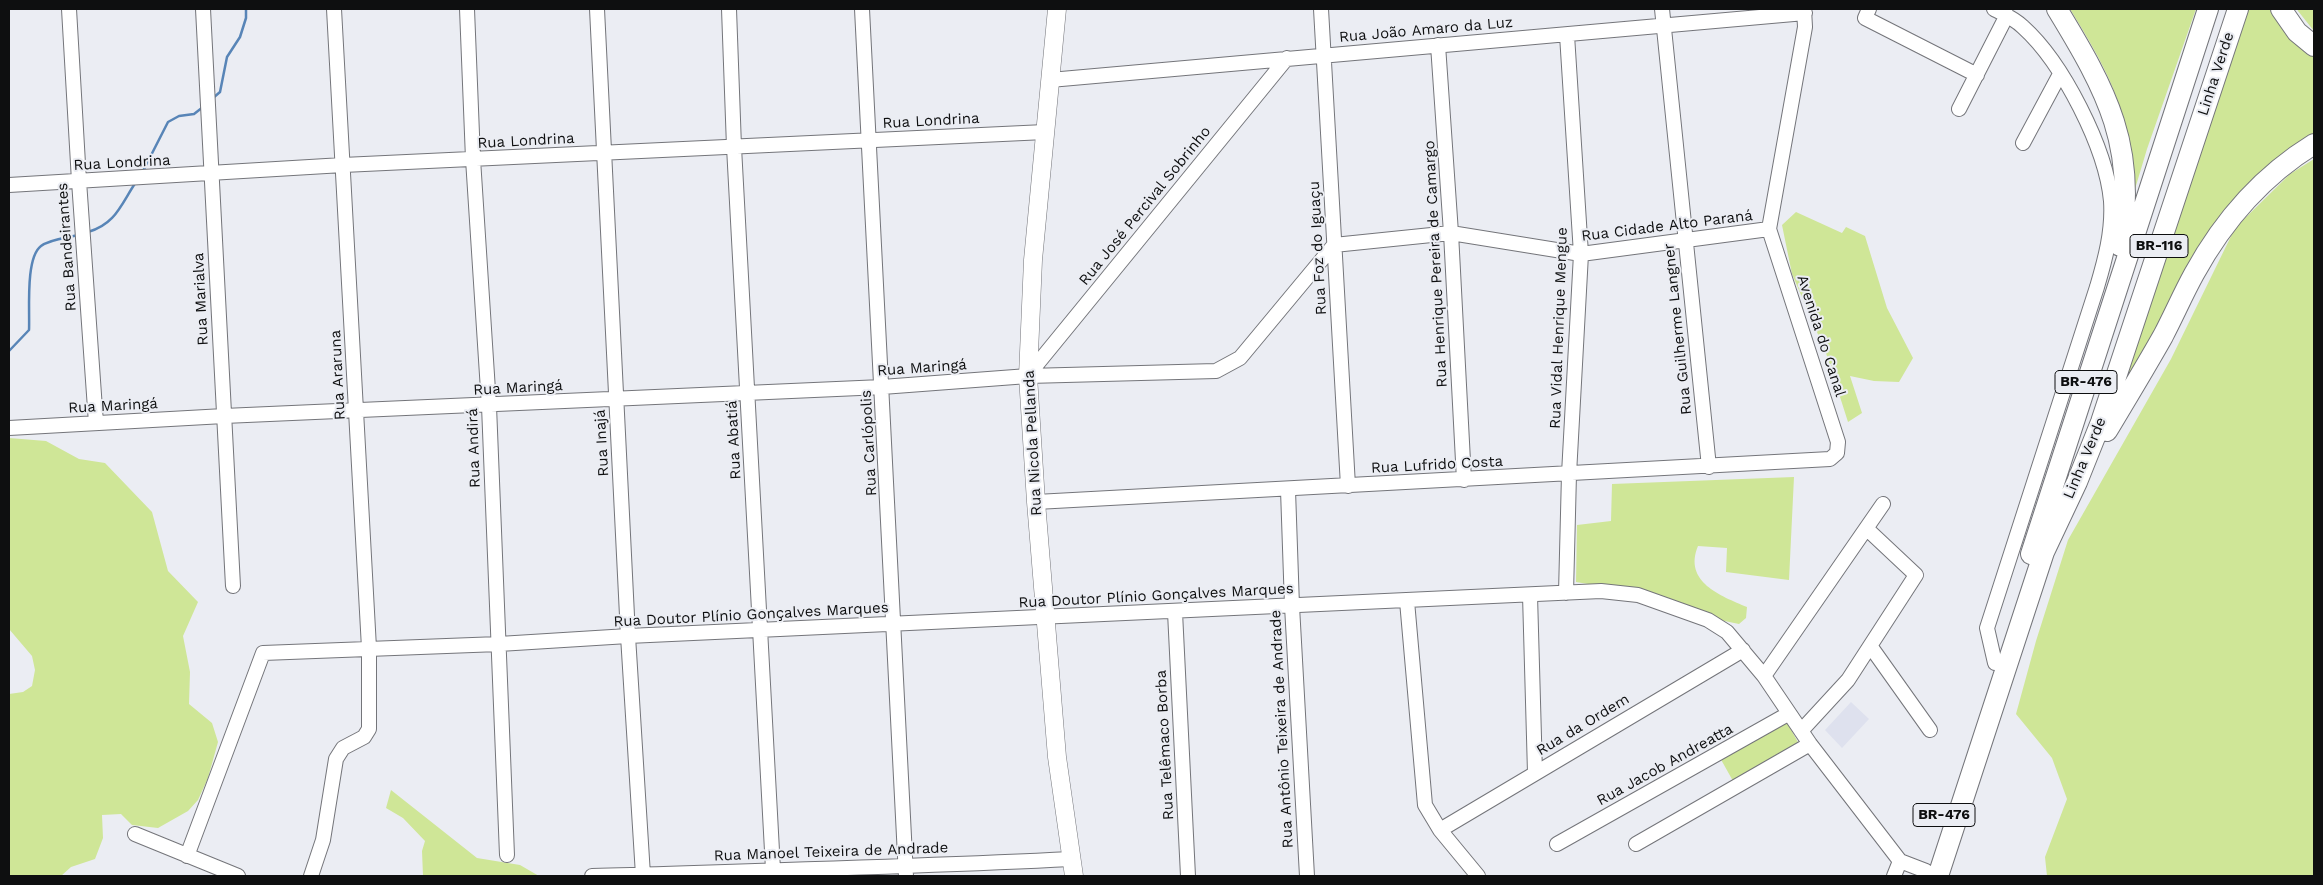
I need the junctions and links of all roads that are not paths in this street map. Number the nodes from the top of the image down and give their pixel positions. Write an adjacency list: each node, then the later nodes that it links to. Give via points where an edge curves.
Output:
1 (69, 9): 37 (street, Rua Bandeirantes)
2 (203, 9): 36 (street, Rua Marialva)
3 (334, 9): 35 (street, Rua Araruna)
4 (467, 9): 34 (street, Rua Andirá)
5 (597, 9): 33 (street, Rua Inajá)
6 (729, 9): 32 (street, Rua Abatiá)
7 (862, 9): 29 (street, Rua Carlópolis)
8 (1057, 9): 26 (main road, Rua Nicola Pellanda)
9 (1322, 9): 22 (street, Rua Foz do Iguaçu)
10 (1662, 9): 18 (street, Rua Guilherme Langner)
11 (2057, 9): 44 (highway, via 2100,83 2110,108 2124,166 2125,220)
12 (2208, 9): 44 (highway, Linha Verde / BR-476)
13 (2238, 9): 58 (highway, Linha Verde / BR-116, via 2101,422)
14 (2281, 9): 21 (highway, via 2297,32)
15 (1804, 11): 18 (street, Rua João Amaro da Luz); 39 (street, via 1802,44)
16 (2001, 12): 24 (street, via 2022,25 2036,39); 25 (street)
17 (1867, 13): 25 (street)
18 (1663, 24): 19 (street, Rua João Amaro da Luz); 41 (street, Rua Guilherme Langner)
19 (1567, 35): 20 (street, Rua João Amaro da Luz); 43 (street, Rua Vidal Henrique Mengue)
20 (1438, 45): 22 (street, Rua João Amaro da Luz); 40 (street, Rua Henrique Pereira de Camargo)
21 (2314, 46)
22 (1324, 55): 23 (street, Rua João Amaro da Luz); 42 (street, Rua Foz do Iguaçu)
23 (1287, 58): 26 (street, Rua João Amaro da Luz); 45 (street, Rua José Percival Sobrinho)
24 (2060, 74): 30 (street); 78 (street, via 2080,107 2103,167 2111,201 2108,245 1986,628)
25 (1977, 75): 27 (street)
26 (1050, 80): 28 (main road, Rua Nicola Pellanda)
27 (1959, 109)
28 (1045, 132): 29 (street, Rua Londrina); 45 (main road, Rua Nicola Pellanda, via 1032,260)
29 (868, 141): 32 (street, Rua Londrina); 46 (street, Rua Carlópolis)
30 (2023, 143)
31 (2314, 144): 58 (highway, via 2252,192 2220,232 2194,274 2154,353)
32 (734, 147): 33 (street, Rua Londrina); 47 (street, Rua Abatiá)
33 (603, 153): 34 (street, Rua Londrina); 48 (street, Rua Inajá)
34 (473, 160): 35 (street, Rua Londrina); 49 (street, Rua Andirá)
35 (343, 166): 36 (street, Rua Londrina); 50 (street, Rua Araruna)
36 (210, 174): 37 (street, Rua Londrina); 51 (street, Rua Marialva)
37 (79, 181): 38 (street, Rua Londrina); 52 (street, Rua Bandeirantes)
38 (9, 185)
39 (1769, 229): 41 (street, Rua Cidade Alto Paraná); 54 (street, Avenida do Canal, via 1838,442)
40 (1452, 233): 42 (street, Rua Cidade Alto Paraná); 43 (street, Rua Cidade Alto Paraná); 57 (street, Rua Henrique Pereira de Camargo)
41 (1685, 240): 43 (street, Rua Cidade Alto Paraná); 55 (street, Rua Guilherme Langner)
42 (1334, 245): 45 (street, via 1240,358 1216,371); 59 (street, Rua Foz do Iguaçu)
43 (1581, 254): 56 (street, Rua Vidal Henrique Mengue)
44 (2109, 312): 78 (highway, Linha Verde / BR-476)
45 (1028, 375): 46 (street, Rua Maringá); 61 (main road, Rua Nicola Pellanda)
46 (882, 387): 47 (street, Rua Maringá); 71 (street, Rua Carlópolis)
47 (748, 394): 48 (street, Rua Maringá); 72 (street, Rua Abatiá)
48 (616, 400): 49 (street, Rua Maringá); 73 (street, Rua Inajá)
49 (489, 406): 50 (street, Rua Maringá); 74 (street, Rua Andirá)
50 (356, 412): 51 (street, Rua Maringá); 76 (street, Rua Araruna)
51 (224, 416): 52 (street, Rua Maringá); 64 (street, Rua Marialva)
52 (96, 423): 53 (street, Rua Maringá)
53 (9, 428)
54 (1837, 453): 55 (street, Rua Lufrido Costa, via 1830,459)
55 (1709, 467): 56 (street, Rua Lufrido Costa)
56 (1569, 474): 57 (street, Rua Lufrido Costa); 65 (street, Rua Vidal Henrique Mengue)
57 (1464, 480): 59 (street, Rua Lufrido Costa)
58 (2077, 482): 95 (highway, Linha Verde / BR-476, via 2044,552)
59 (1348, 486): 60 (street, Rua Lufrido Costa)
60 (1288, 490): 61 (street, Rua Lufrido Costa); 68 (street, Rua Antônio Teixeira de Andrade)
61 (1036, 502): 70 (main road, Rua Nicola Pellanda)
62 (1883, 504): 63 (street)
63 (1867, 529): 75 (street, via 1916,575); 79 (street)
64 (233, 586)
65 (1566, 593): 66 (street, Rua Doutor Plínio Gonçalves Marques); 77 (street, Rua Doutor Plínio Gonçalves Marques, via 1601,591 1646,598 1708,620 1727,632)
66 (1530, 595): 67 (street, Rua Doutor Plínio Gonçalves Marques); 84 (street)
67 (1407, 601): 68 (street, Rua Doutor Plínio Gonçalves Marques); 85 (street, via 1425,805)
68 (1292, 606): 69 (street, Rua Doutor Plínio Gonçalves Marques); 101 (street, Rua Antônio Teixeira de Andrade)
69 (1175, 612): 70 (street, Rua Doutor Plínio Gonçalves Marques); 100 (street, Rua Telêmaco Borba)
70 (1045, 618): 71 (street, Rua Doutor Plínio Gonçalves Marques); 92 (main road, Rua Nicola Pellanda, via 1057,757)
71 (893, 624): 72 (street, Rua Doutor Plínio Gonçalves Marques); 94 (street, Rua Carlópolis)
72 (760, 630): 73 (street, Rua Doutor Plínio Gonçalves Marques); 93 (street, Rua Abatiá)
73 (628, 636): 74 (street, Rua Doutor Plínio Gonçalves Marques); 96 (street, Rua Inajá)
74 (499, 644): 76 (street, Rua Doutor Plínio Gonçalves Marques); 90 (street, Rua Andirá)
75 (1871, 647): 81 (street); 82 (street, via 1848,680)
76 (368, 648): 89 (street, Rua Doutor Plínio Gonçalves Marques, via 263,653); 98 (street, Rua Araruna, via 369,729 364,737 342,748 336,759 323,840)
77 (1743, 650): 79 (street, Rua Doutor Plínio Gonçalves Marques); 84 (street, Rua da Ordem)
78 (1995, 663): 95 (highway, Linha Verde / BR-476)
79 (1764, 676): 80 (street, Rua Doutor Plínio Gonçalves Marques)
80 (1788, 714): 82 (street, Rua Doutor Plínio Gonçalves Marques); 87 (street, Rua Jacob Andreatta)
81 (1930, 730)
82 (1801, 731): 83 (street, Rua Doutor Plínio Gonçalves Marques)
83 (1810, 744): 88 (street); 91 (street, Rua Doutor Plínio Gonçalves Marques)
84 (1535, 773): 85 (street, Rua da Ordem)
85 (1440, 830): 102 (street)
86 (135, 834): 89 (street)
87 (1557, 844)
88 (1636, 844)
89 (187, 856): 97 (street)
90 (507, 856)
91 (1900, 861): 95 (street); 103 (street)
92 (1072, 868): 94 (street, Rua Manoel Teixeira de Andrade)
93 (773, 869): 94 (street, Rua Manoel Teixeira de Andrade); 96 (street, Rua Manoel Teixeira de Andrade)
94 (906, 872)
95 (1929, 874)
96 (643, 875): 99 (street, Rua Manoel Teixeira de Andrade)
97 (238, 876)
98 (312, 876)
99 (592, 876)
100 (1188, 876)
101 (1307, 876)
102 (1478, 876)
103 (1894, 876)

